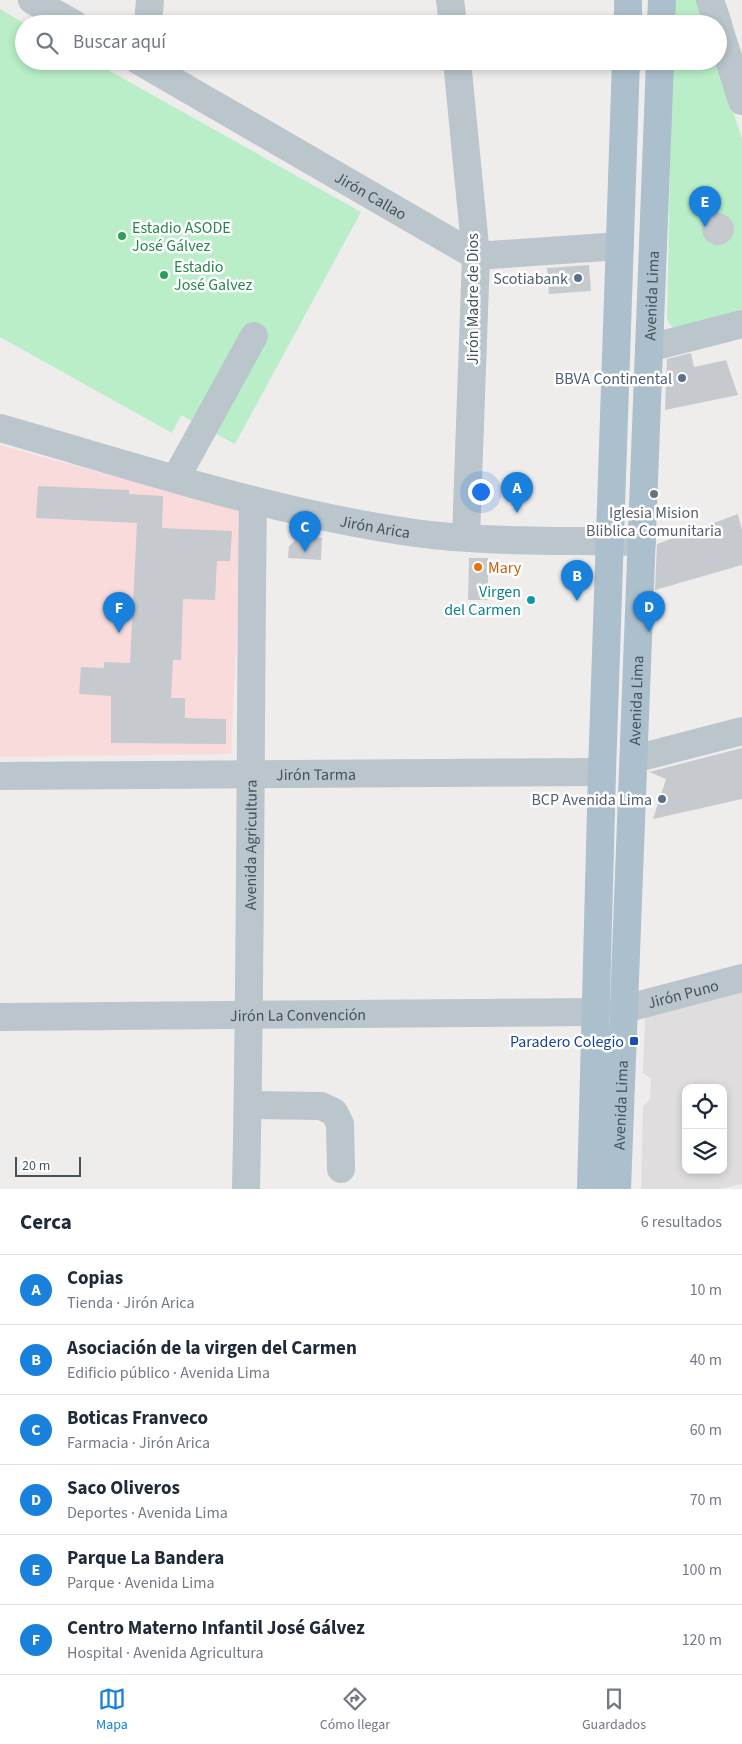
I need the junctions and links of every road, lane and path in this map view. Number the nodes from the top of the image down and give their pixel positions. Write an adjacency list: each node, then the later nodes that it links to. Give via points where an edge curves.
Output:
1 (32, 0): 7 (street)
2 (150, 0): 8 (street)
3 (450, 0): 9 (street)
4 (628, 0): 10 (main road)
5 (662, 0): 11 (main road)
6 (710, 0): 12 (street)
7 (58, 15)
8 (149, 15)
9 (452, 15)
10 (628, 15)
11 (661, 15)
12 (715, 15)
13 (727, 54): 18 (street)
14 (156, 70): 20 (street, Jirón Callao)
15 (458, 70): 20 (street, Jirón Madre de Dios)
16 (626, 70): 19 (main road, Avenida Lima)
17 (660, 70): 23 (main road, Avenida Lima)
18 (742, 101)
19 (620, 246): 20 (street); 28 (main road, Avenida Lima)
20 (476, 256): 27 (street, Jirón Madre de Dios)
21 (742, 324): 23 (street)
22 (254, 336): 25 (street)
23 (649, 348): 29 (main road, Avenida Lima)
24 (0, 428): 25 (street, Jirón Arica)
25 (176, 478): 26 (street, Jirón Arica)
26 (253, 500): 27 (street, Jirón Arica, via 364,525); 33 (street, Avenida Agricultura)
27 (466, 537): 28 (street, Jirón Arica)
28 (611, 541): 29 (street, Jirón Arica); 32 (main road, Avenida Lima)
29 (642, 542): 31 (main road, Avenida Lima)
30 (742, 731): 31 (street)
31 (634, 759): 36 (main road, Avenida Lima)
32 (602, 772): 33 (street, Jirón Tarma); 37 (main road, Avenida Lima)
33 (250, 774): 34 (street, Jirón Tarma); 38 (street, Avenida Agricultura)
34 (0, 776)
35 (742, 978): 36 (street, Jirón Puno)
36 (624, 1009): 44 (main road, Avenida Lima)
37 (596, 1012): 38 (street, Jirón La Convención); 43 (main road, Avenida Lima)
38 (250, 1015): 39 (street, Jirón La Convención); 40 (street, Avenida Agricultura)
39 (0, 1017)
40 (248, 1105): 41 (street, via 321,1106 334,1112 340,1124); 42 (street, Avenida Agricultura)
41 (341, 1169)
42 (246, 1189)
43 (591, 1189)
44 (617, 1189)

